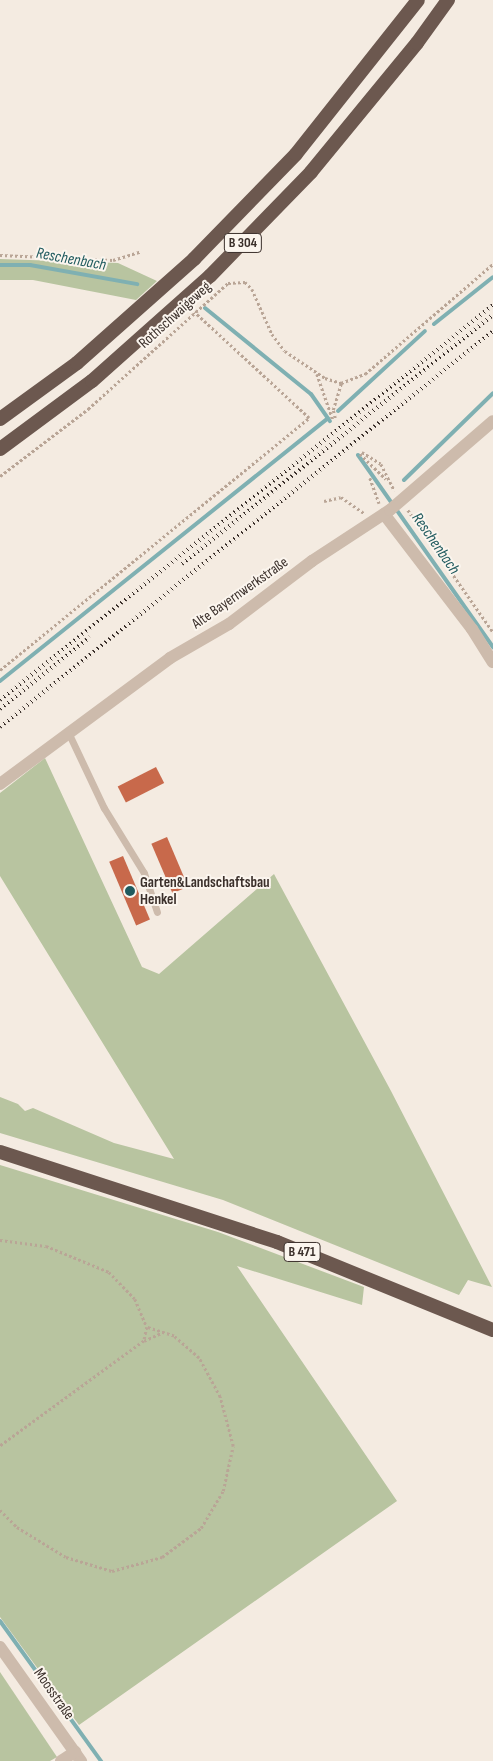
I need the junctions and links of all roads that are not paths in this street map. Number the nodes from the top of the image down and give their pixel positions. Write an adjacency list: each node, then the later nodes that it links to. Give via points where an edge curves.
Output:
1 (418, 0): 3 (highway, B 304, via 296,154 194,258 76,363)
2 (448, 0): 5 (highway, B 304, via 417,43 311,172 210,276 92,381)
3 (0, 419)
4 (493, 421): 6 (street, Alte Bayernwerkstraße)
5 (0, 449)
6 (383, 515): 7 (street); 8 (street, Alte Bayernwerkstraße, via 312,561 228,624 170,658)
7 (493, 662)
8 (68, 732): 9 (street, Alte Bayernwerkstraße); 10 (lane, via 104,808 144,873)
9 (0, 784)
10 (157, 912)
11 (0, 1152): 12 (highway, B 471, via 277,1242)
12 (493, 1330)
13 (0, 1647): 14 (street, Moosstraße)
14 (78, 1756): 15 (street)
15 (61, 1761)

